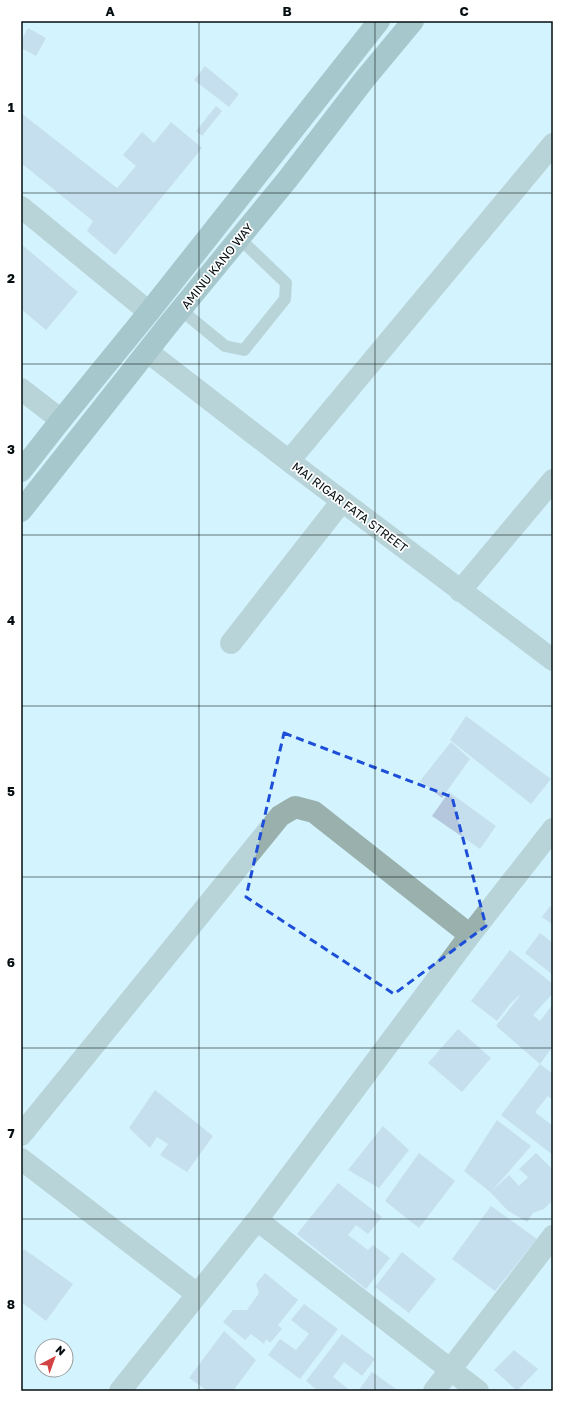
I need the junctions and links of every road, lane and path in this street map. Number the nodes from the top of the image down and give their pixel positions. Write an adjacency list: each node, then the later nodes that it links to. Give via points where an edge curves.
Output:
1 (379, 21): 6 (main road, AMINU KANO WAY)
2 (414, 21): 5 (main road, AMINU KANO WAY, via 364,80)
3 (553, 144): 13 (street)
4 (21, 207): 9 (street)
5 (240, 238): 7 (main road, AMINU KANO WAY); 8 (lane, via 286,283 285,299 244,350 225,346)
6 (187, 264): 7 (main road); 9 (main road, AMINU KANO WAY)
7 (206, 280): 8 (main road, AMINU KANO WAY)
8 (181, 310): 10 (main road, AMINU KANO WAY)
9 (149, 312): 12 (main road, AMINU KANO WAY)
10 (148, 352): 13 (street, MAI RIGAR FATA STREET); 17 (main road, AMINU KANO WAY)
11 (21, 389): 12 (street)
12 (61, 420): 14 (main road, AMINU KANO WAY)
13 (289, 461): 16 (street, MAI RIGAR FATA STREET)
14 (21, 471)
15 (553, 480): 18 (street)
16 (342, 501): 18 (street, MAI RIGAR FATA STREET); 19 (street)
17 (21, 511)
18 (460, 591): 20 (street, MAI RIGAR FATA STREET)
19 (231, 643)
20 (553, 660)
21 (553, 829): 22 (street)
22 (470, 935): 23 (street, via 314,812 295,807 280,816); 25 (street)
23 (21, 1135)
24 (21, 1159): 27 (street)
25 (257, 1220): 27 (street); 28 (street)
26 (553, 1236): 28 (street)
27 (197, 1294): 29 (street)
28 (450, 1370): 30 (street); 31 (street)
29 (120, 1391)
30 (434, 1391)
31 (478, 1391)

